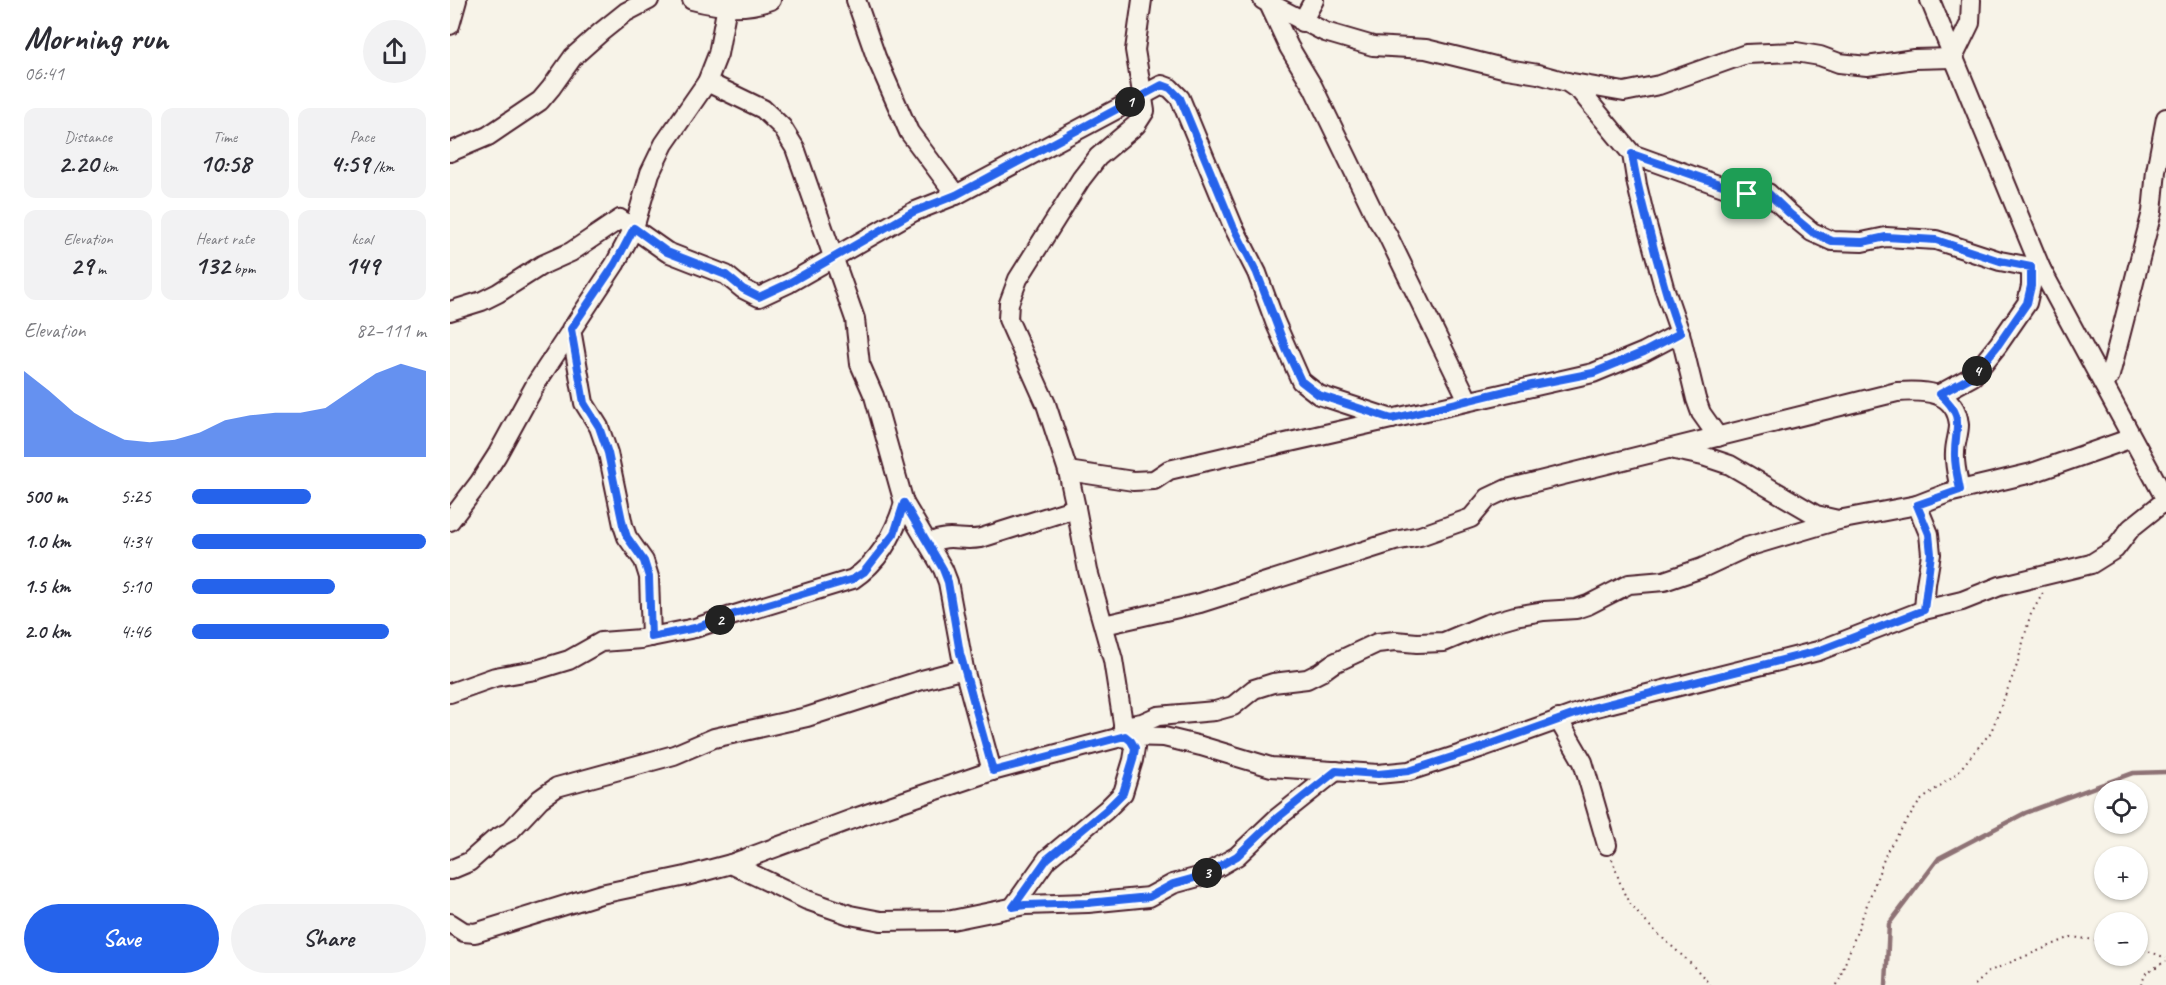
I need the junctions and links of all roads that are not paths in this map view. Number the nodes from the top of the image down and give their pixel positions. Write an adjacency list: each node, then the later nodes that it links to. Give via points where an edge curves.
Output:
1 (457, 0): 13 (street)
2 (650, 0): 19 (street, via 626,12 573,57 540,101 488,136)
3 (692, 0): 11 (street)
4 (771, 0): 11 (street, via 747,6)
5 (856, 0): 21 (street, via 909,132)
6 (1142, 0): 17 (street, via 1135,50)
7 (1314, 0): 12 (street)
8 (1930, 0): 14 (street)
9 (1971, 0): 14 (street, via 1970,23)
10 (1266, 2): 12 (street); 30 (street, via 1313,87)
11 (727, 3): 15 (street, via 718,54)
12 (1302, 22): 16 (street, via 1373,46 1426,49)
13 (450, 25)
14 (1953, 58): 16 (street, via 1868,66 1796,52 1746,54 1659,85 1624,92); 24 (street)
15 (707, 82): 22 (street, via 664,144 650,173); 23 (street, via 763,109 782,128 795,148)
16 (1568, 82): 20 (street)
17 (1142, 96): 21 (street); 31 (street, via 1162,85 1180,98 1301,381 1319,395); 35 (street, via 1145,111 1081,179 1018,279 1009,303 1008,319 1046,404)
18 (2166, 118): 28 (street, via 2152,212 2110,375)
19 (450, 152)
20 (1632, 154): 24 (street, via 1740,193 1764,191 1812,232 1832,241 1863,242 1886,237 1936,240); 27 (street, via 1636,185)
21 (956, 195): 23 (street, via 913,212)
22 (634, 228): 23 (street, via 667,252 726,275 759,297); 25 (street, via 617,220 571,252 490,297); 26 (street)
23 (832, 257): 38 (street, via 855,319 860,364 874,396)
24 (2036, 268): 28 (street); 29 (street, via 2027,303 1998,345 1973,376)
25 (450, 310)
26 (571, 329): 41 (street, via 497,456); 46 (street, via 584,403 599,427 608,453 627,537 644,561 649,577)
27 (1680, 333): 30 (street, via 1593,373); 32 (street, via 1701,413)
28 (2104, 385): 33 (street)
29 (1940, 394): 32 (street, via 1897,392); 36 (street, via 1952,405 1959,424 1955,454)
30 (1468, 400): 31 (street)
31 (1392, 419): 35 (street, via 1169,470 1154,480 1133,482)
32 (1718, 437): 34 (street)
33 (2132, 438): 36 (street, via 2032,473); 37 (street)
34 (1671, 449): 42 (street, via 1730,465 1816,515); 45 (street, via 1507,489 1488,498 1471,519 1200,603)
35 (1068, 471): 40 (street)
36 (1960, 490): 39 (street)
37 (2166, 500): 44 (street, via 2131,528 2115,549 2091,564)
38 (904, 503): 43 (street); 46 (street, via 894,534 864,572 853,579 695,628)
39 (1917, 505): 42 (street); 44 (street, via 1929,534 1931,554)
40 (1076, 508): 43 (street, via 981,538 945,537); 45 (street)
41 (452, 515)
42 (1838, 520): 50 (street, via 1747,547 1664,581 1629,584 1576,609 1515,616 1444,642 1377,643 1307,679 1254,689 1233,706 1158,716)
43 (929, 543): 47 (street, via 948,582)
44 (1924, 610): 49 (street, via 1818,651)
45 (1104, 625): 50 (street)
46 (651, 637): 48 (street, via 601,642 569,660 495,677)
47 (964, 669): 51 (street); 55 (street, via 807,717 714,738 674,755 557,787 510,831 469,862)
48 (450, 693)
49 (1558, 719): 52 (street, via 1409,771); 53 (street, via 1583,762)
50 (1124, 731): 51 (street); 52 (street, via 1201,746 1271,767); 56 (street, via 1135,748 1123,793 1047,859)
51 (993, 771): 54 (street)
52 (1336, 771): 56 (street, via 1237,856 1202,876 1173,884 1149,897)
53 (1607, 844)
54 (731, 864): 56 (street, via 807,900 880,921 952,920); 58 (street, via 601,894)
55 (450, 870)
56 (1013, 907)
57 (450, 923): 58 (street, via 464,932)
58 (475, 933): 59 (street)
59 (450, 940)

